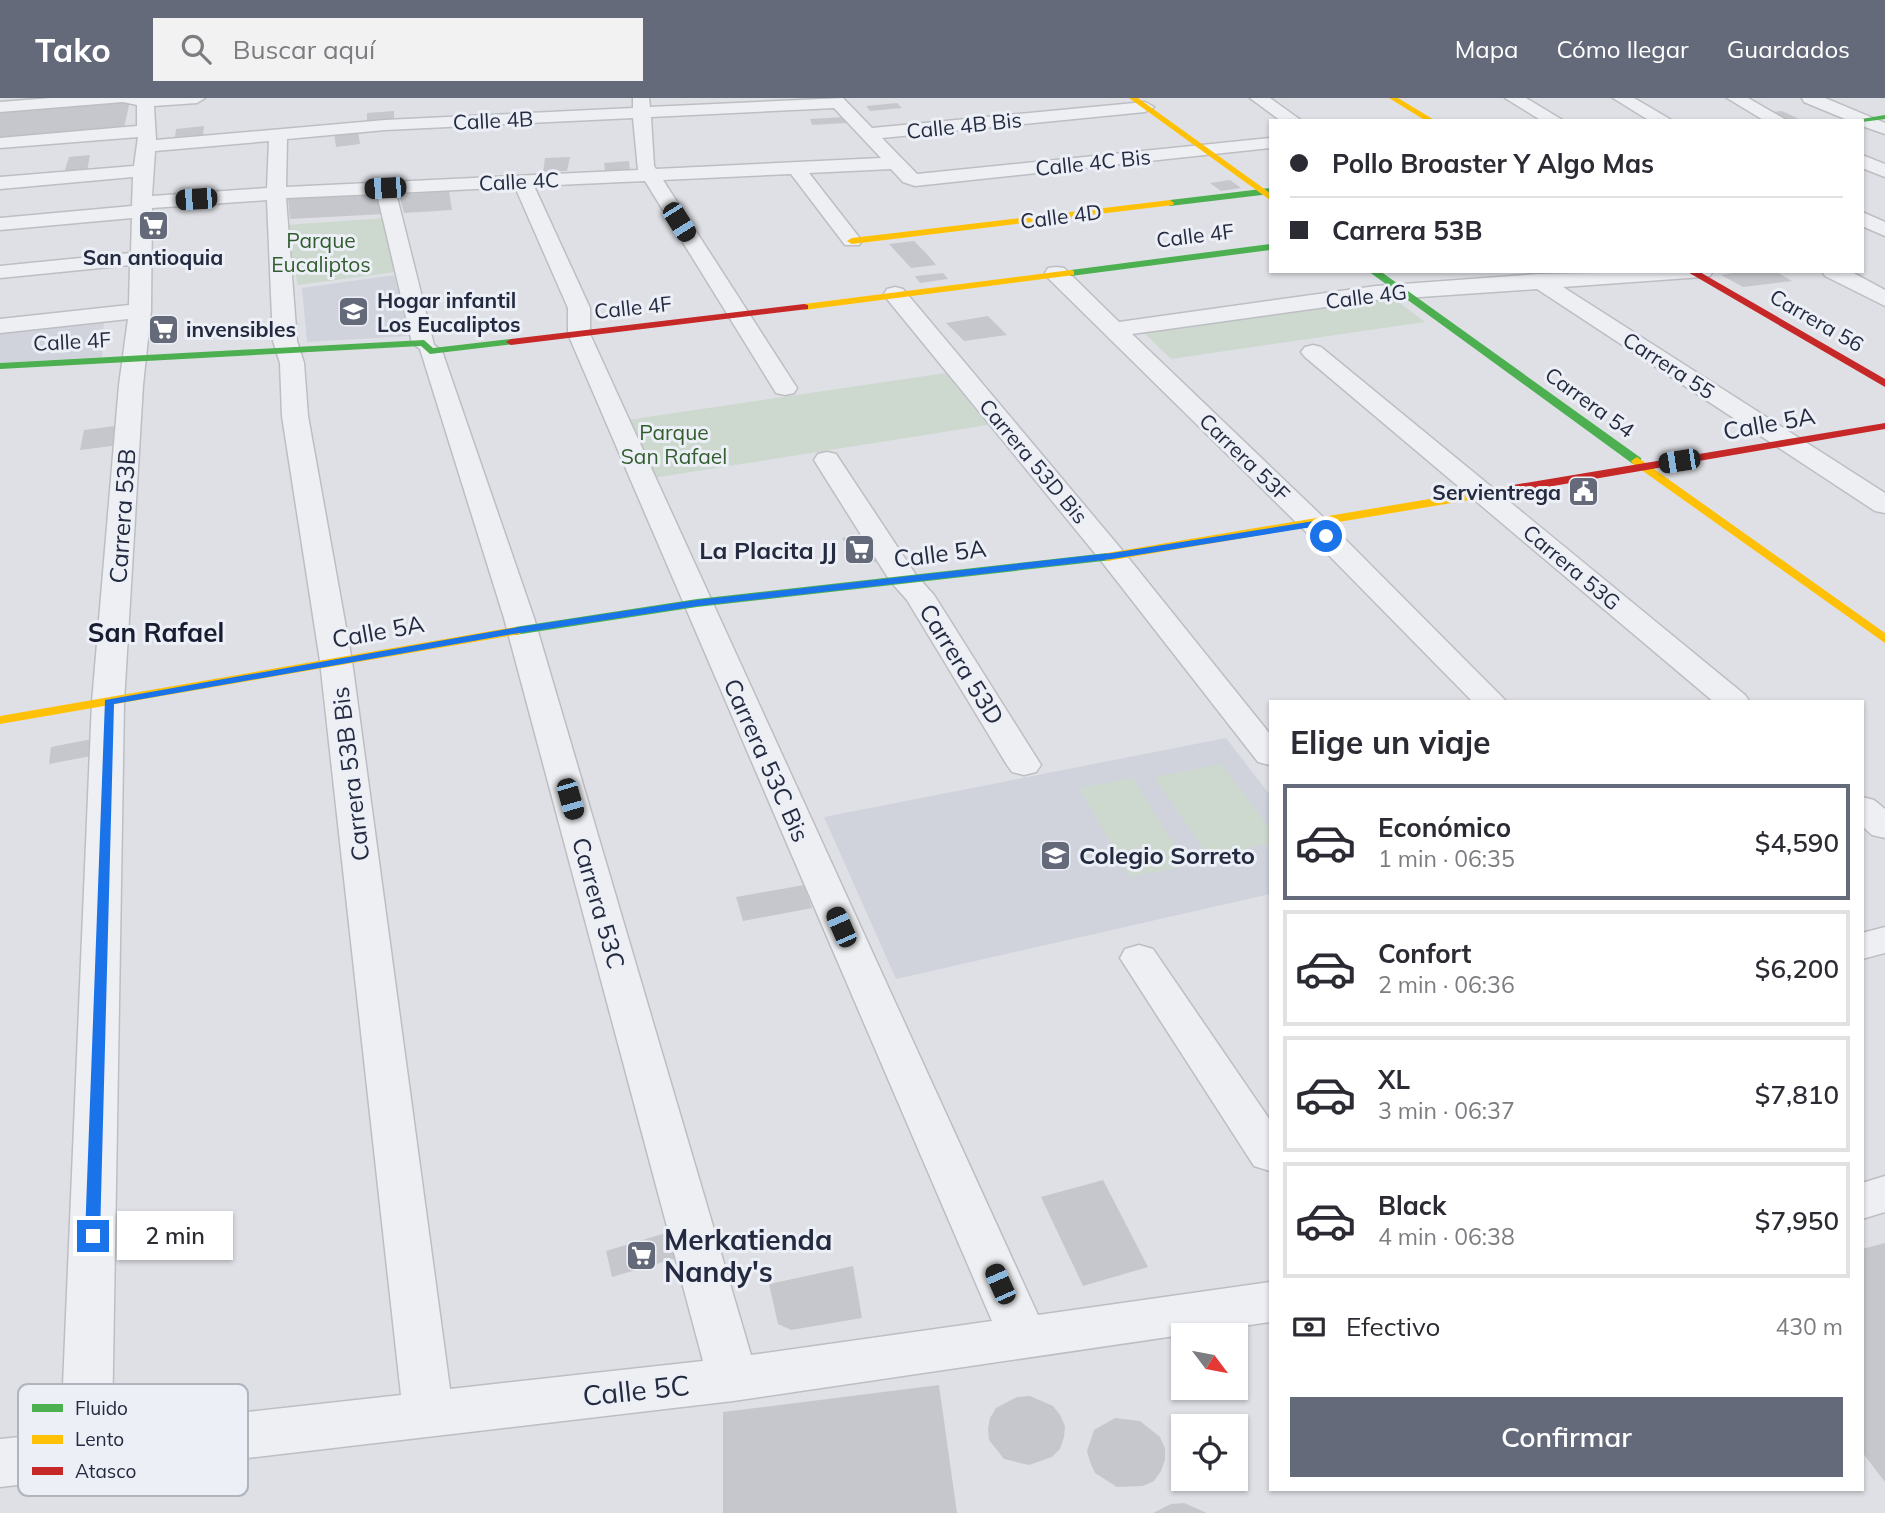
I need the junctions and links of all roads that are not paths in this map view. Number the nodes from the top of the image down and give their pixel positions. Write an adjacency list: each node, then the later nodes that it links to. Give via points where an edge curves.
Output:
1 (197, 98): 26 (street)
2 (1258, 98): 13 (street)
3 (1393, 98): 14 (street)
4 (1513, 98): 15 (street)
5 (1621, 98): 16 (street)
6 (1735, 98): 17 (street)
7 (1810, 98): 18 (street)
8 (836, 101): 10 (street, Calle 4B); 22 (street)
9 (1139, 102): 22 (street, Calle 4B Bis); 27 (street)
10 (641, 105): 23 (street, Calle 4B); 32 (street, via 645,166)
11 (0, 107): 26 (street)
12 (1885, 117): 19 (street)
13 (1290, 119)
14 (1429, 119)
15 (1551, 119)
16 (1660, 119)
17 (1775, 119)
18 (1856, 119)
19 (1864, 119)
20 (1864, 122): 21 (street)
21 (1885, 129)
22 (866, 134): 29 (street)
23 (278, 135): 26 (street, Calle 4B); 36 (street, Carrera 53B Bis)
24 (0, 143): 26 (street)
25 (1269, 143): 27 (street, Calle 4C Bis)
26 (139, 145): 34 (street); 36 (street, Calle 4C); 39 (street, Calle 4C); 43 (street, Carrera 53B)
27 (1205, 149): 29 (street, Calle 4C Bis, via 915,180); 37 (street)
28 (1864, 162): 31 (street)
29 (895, 163): 30 (street, Calle 4C)
30 (796, 169): 32 (street, Calle 4C); 41 (street)
31 (1885, 172)
32 (650, 175): 33 (street, Calle 4C); 55 (street)
33 (522, 181): 35 (street, Calle 4C); 58 (street, Carrera 53C Bis, via 579,308)
34 (0, 183)
35 (385, 188): 36 (street, Calle 4C); 59 (street, Carrera 53C)
36 (275, 193): 60 (street, Carrera 53B Bis)
37 (1268, 193): 41 (street, Calle 4D)
38 (1864, 220): 40 (street)
39 (0, 224)
40 (1881, 240)
41 (856, 246)
42 (1269, 247): 45 (street, Calle 4F)
43 (142, 258): 44 (street); 54 (street, Carrera 53B)
44 (0, 271)
45 (1056, 273): 51 (street, Calle 4F); 57 (street, Carrera 53F)
46 (1376, 273): 52 (street, Carrera 54)
47 (1664, 273): 50 (street, Calle 4G)
48 (1698, 273): 64 (street, Carrera 56)
49 (1837, 273): 53 (street)
50 (1534, 277): 52 (street, Calle 4G); 67 (street, Carrera 55)
51 (891, 289): 55 (street, Calle 4F); 73 (street, Carrera 53D Bis)
52 (1400, 291): 57 (street, Calle 4G); 69 (street, Carrera 54)
53 (1885, 299)
54 (141, 311): 56 (street); 62 (street, Carrera 53B)
55 (738, 315): 58 (street, Calle 4F); 65 (street)
56 (0, 326)
57 (1116, 329): 72 (street, Carrera 53F)
58 (579, 334): 59 (street, Calle 4F); 75 (street, Carrera 53C Bis)
59 (427, 347): 60 (street, Calle 4F); 76 (street, Carrera 53C)
60 (287, 350): 62 (street, Calle 4F); 78 (street, Carrera 53B Bis)
61 (1313, 352): 70 (street, Carrera 53G)
62 (134, 359): 63 (street, Calle 4F); 81 (street, Carrera 53B)
63 (0, 366)
64 (1885, 384)
65 (785, 387)
66 (1885, 426): 67 (street, Calle 5A)
67 (1788, 442): 69 (street, Calle 5A); 71 (street, Carrera 55)
68 (827, 460): 74 (street, Carrera 53D)
69 (1643, 467): 70 (street, Calle 5A); 77 (street, Carrera 54)
70 (1484, 495): 72 (street, Calle 5A); 80 (street, Carrera 53G)
71 (1885, 505)
72 (1314, 524): 73 (street, Calle 5A); 79 (street, Carrera 53F)
73 (1112, 556): 74 (street, Calle 5A); 83 (street, Carrera 53D Bis)
74 (905, 581): 75 (street, Calle 5A); 84 (street, Carrera 53D, via 919,595)
75 (697, 603): 76 (street, Calle 5A); 94 (street, Carrera 53C Bis)
76 (522, 630): 78 (street, Calle 5A); 95 (street, Carrera 53C)
77 (1885, 639)
78 (336, 661): 81 (street, Calle 5A); 97 (street, Carrera 53B Bis)
79 (1489, 700)
80 (1732, 700)
81 (108, 702): 82 (street, Calle 5A); 96 (street, Carrera 53B)
82 (0, 720)
83 (1269, 754)
84 (1024, 765)
85 (1864, 810): 86 (street)
86 (1885, 827)
87 (1885, 940): 88 (street)
88 (1864, 945)
89 (1139, 958): 90 (street)
90 (1269, 1153)
91 (1885, 1194): 92 (street)
92 (1864, 1200)
93 (1269, 1302): 94 (street, Calle 5C)
94 (1023, 1336): 95 (street, Calle 5C)
95 (733, 1379): 97 (street, Calle 5C)
96 (88, 1384)
97 (428, 1413): 98 (street, Calle 5C)
98 (248, 1434)
99 (18, 1462): 100 (street, Calle 5C)
100 (0, 1464)

